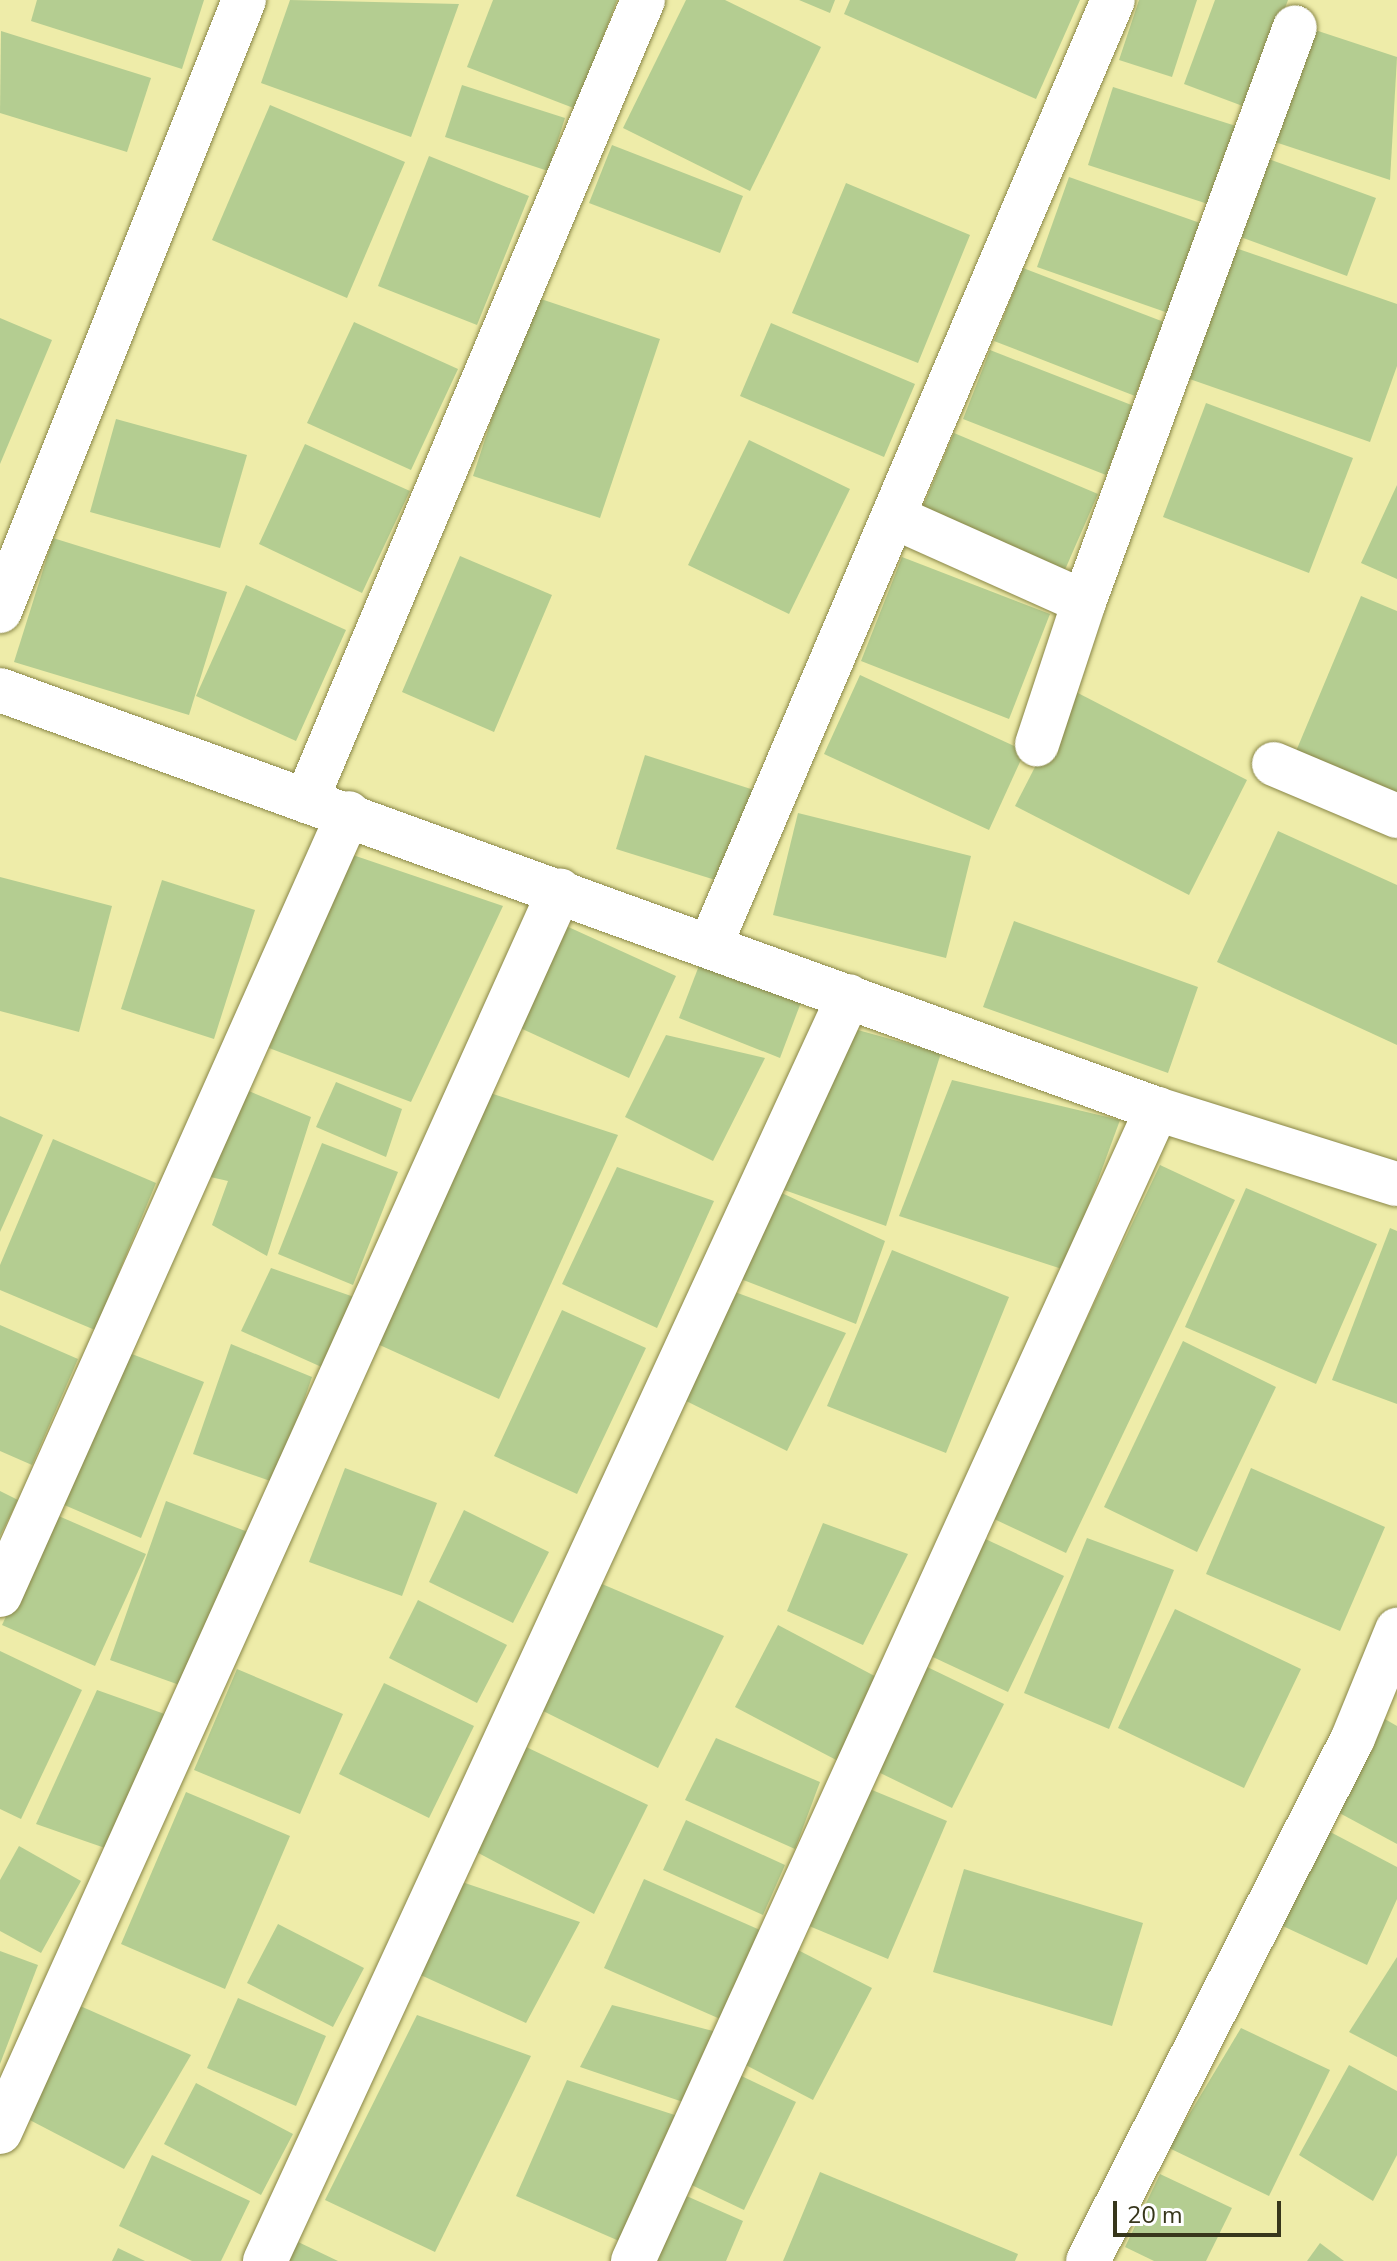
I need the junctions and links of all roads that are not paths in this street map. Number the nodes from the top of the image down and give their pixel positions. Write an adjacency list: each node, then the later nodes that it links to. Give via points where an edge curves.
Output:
1 (244, 0): 7 (street)
2 (643, 0): 11 (street)
3 (1113, 0): 5 (street)
4 (1295, 27): 6 (street)
5 (894, 517): 6 (street); 15 (street)
6 (1084, 602): 9 (street)
7 (0, 611)
8 (0, 690): 11 (street)
9 (1037, 744)
10 (1274, 764): 13 (street)
11 (306, 801): 12 (street)
12 (349, 813): 14 (street); 19 (street)
13 (1397, 816)
14 (560, 890): 15 (street); 21 (street)
15 (710, 946): 16 (street)
16 (849, 996): 17 (street); 22 (street)
17 (1157, 1109): 18 (street); 23 (street)
18 (1397, 1184)
19 (0, 1595)
20 (1397, 1630): 24 (street, via 1353,1738)
21 (0, 2132)
22 (265, 2261)
23 (633, 2261)
24 (1088, 2261)

